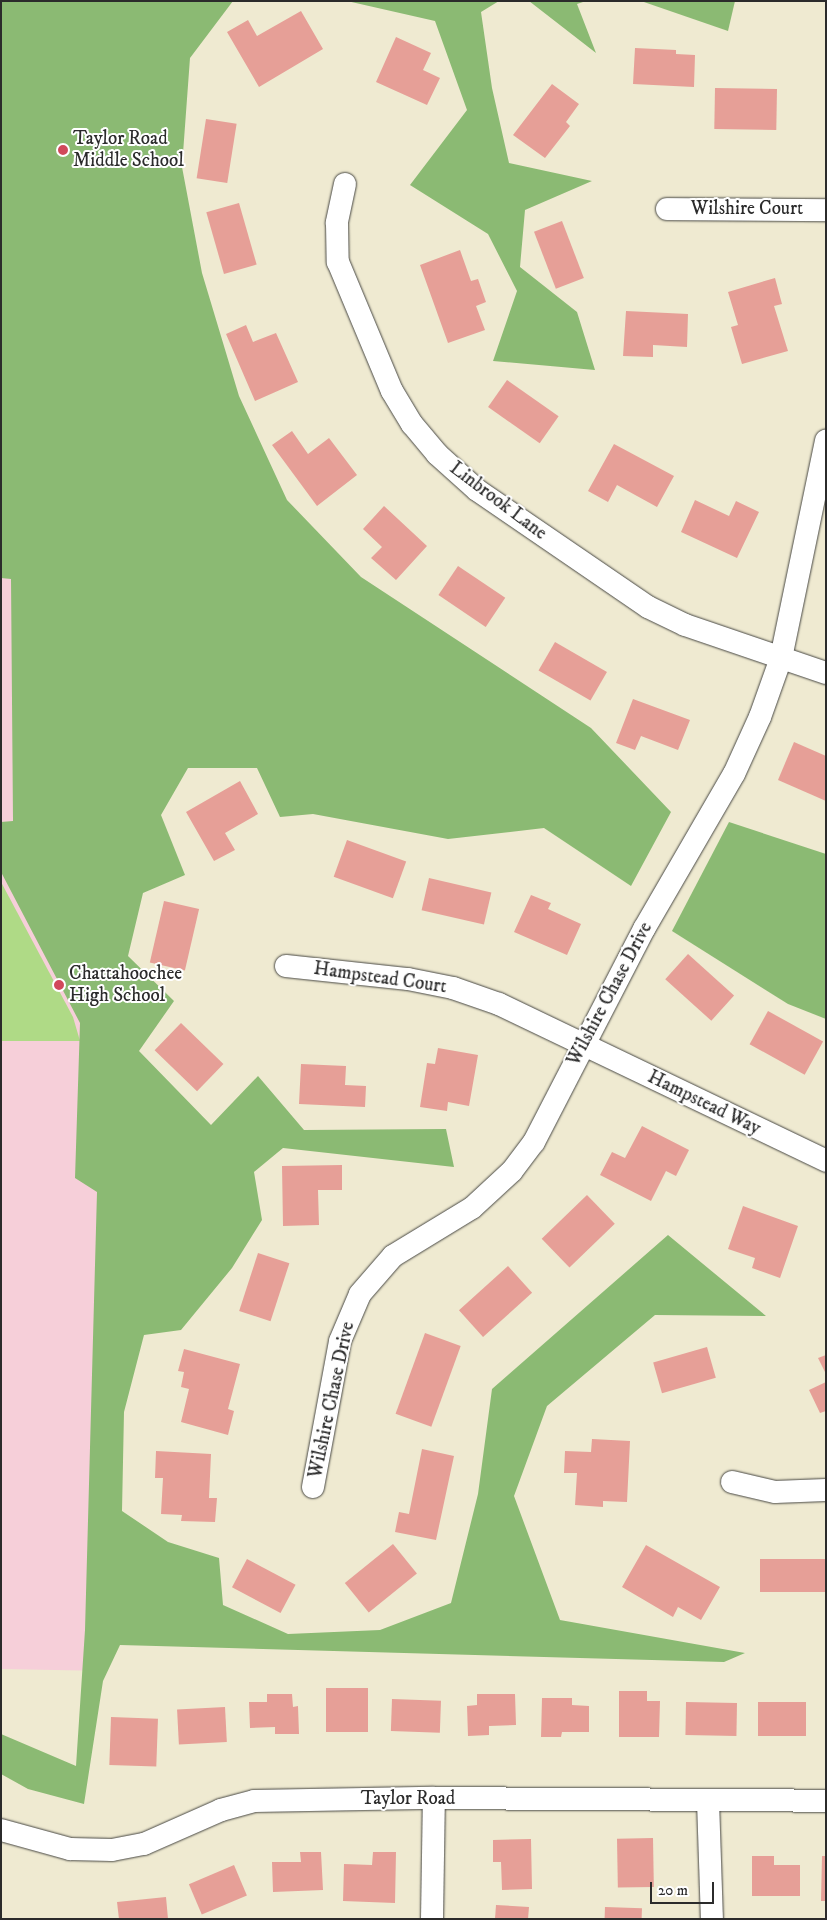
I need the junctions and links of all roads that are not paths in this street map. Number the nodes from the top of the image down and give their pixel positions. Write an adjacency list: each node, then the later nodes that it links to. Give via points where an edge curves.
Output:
1 (345, 184): 5 (street, Linbrook Lane, via 337,223 338,262 392,391 412,424 437,454 477,490 648,607 685,625)
2 (667, 209): 3 (street, Wilshire Court)
3 (826, 210)
4 (826, 441): 5 (street, Wilshire Chase Drive)
5 (781, 658): 6 (street, Linbrook Lane); 8 (street, Wilshire Chase Drive, via 760,717 734,774 644,929)
6 (826, 673)
7 (286, 966): 8 (street, Hampstead Court, via 408,979 452,988 499,1004)
8 (582, 1045): 9 (street, Hampstead Way); 11 (street, Wilshire Chase Drive, via 534,1142 512,1171 472,1208 393,1256 360,1294 340,1341)
9 (826, 1161)
10 (732, 1482): 12 (street, via 775,1492)
11 (313, 1488)
12 (826, 1490)
13 (434, 1798): 14 (street, Taylor Road); 16 (street, Taylor Road, via 254,1801 221,1810 144,1844 112,1850 70,1849); 17 (street)
14 (708, 1801): 15 (street, Taylor Road); 18 (street)
15 (826, 1801)
16 (1, 1830)
17 (432, 1919)
18 (712, 1919)

